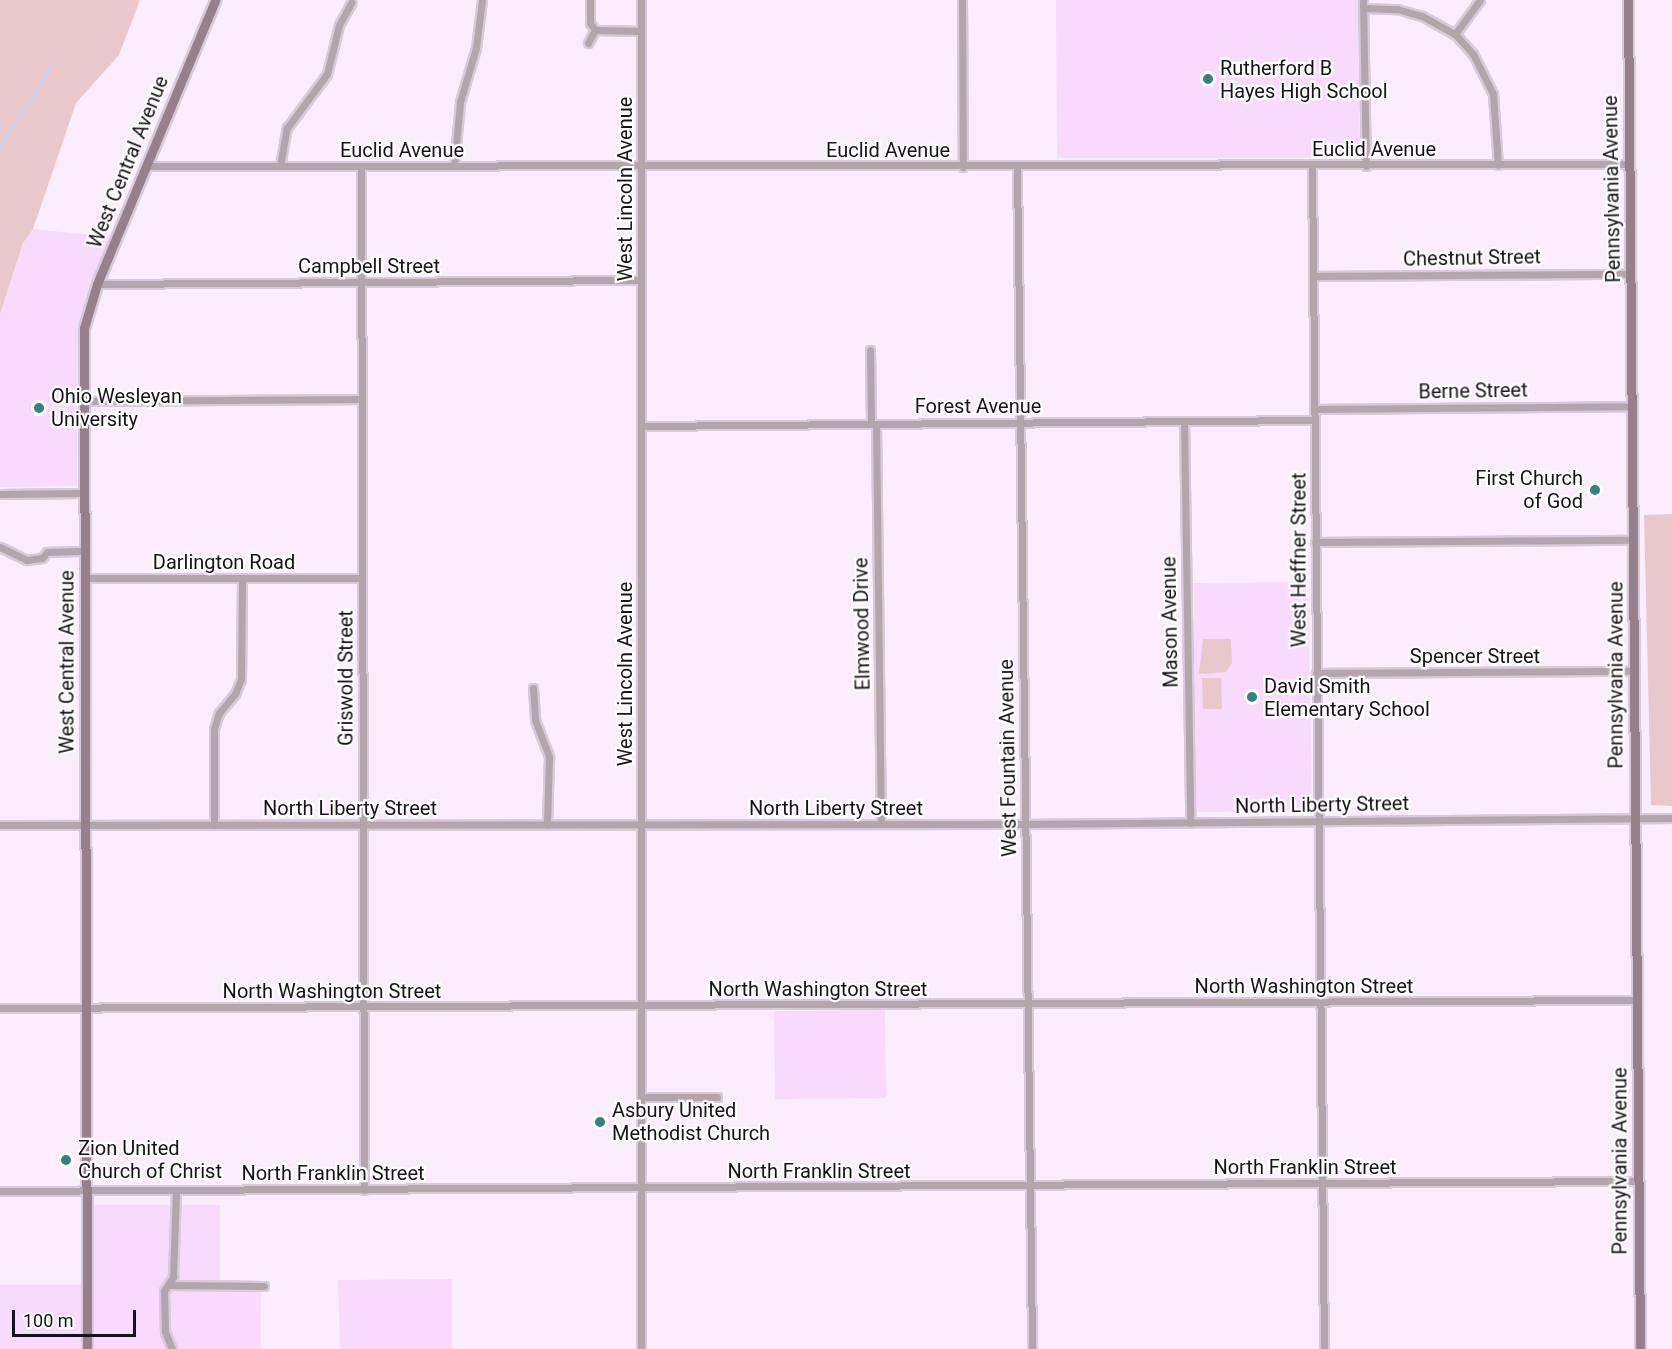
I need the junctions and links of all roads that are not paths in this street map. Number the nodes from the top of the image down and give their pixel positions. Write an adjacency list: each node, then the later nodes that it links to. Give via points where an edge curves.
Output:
1 (215, 0): 16 (main road, West Central Avenue)
2 (482, 0): 19 (street, via 479,33 460,102)
3 (590, 0): 10 (street, via 590,23)
4 (641, 0): 11 (street, West Lincoln Avenue)
5 (962, 0): 23 (street)
6 (1480, 0): 12 (street)
7 (1628, 0): 14 (main road, Pennsylvania Avenue)
8 (352, 2): 17 (street, via 339,25 327,74 287,128)
9 (1363, 4): 12 (street, via 1406,11); 22 (street)
10 (596, 30): 11 (street); 13 (street)
11 (641, 31): 20 (street, West Lincoln Avenue)
12 (1455, 34): 15 (street, via 1478,60 1493,94)
13 (588, 43)
14 (1630, 164): 15 (street, Euclid Avenue); 25 (main road, Pennsylvania Avenue)
15 (1498, 165): 22 (street, Euclid Avenue)
16 (146, 166): 17 (street, Euclid Avenue); 29 (main road, West Central Avenue)
17 (280, 166): 18 (street, Euclid Avenue)
18 (361, 166): 19 (street, Euclid Avenue); 28 (street, Griswold Street)
19 (454, 166): 20 (street, Euclid Avenue)
20 (641, 166): 23 (street, Euclid Avenue); 27 (street, West Lincoln Avenue)
21 (1312, 166): 22 (street, Euclid Avenue); 24 (street, Euclid Avenue); 26 (street, West Heffner Street)
22 (1366, 166)
23 (963, 167): 24 (street, Euclid Avenue)
24 (1017, 167): 37 (street, West Fountain Avenue)
25 (1631, 274): 26 (street, Chestnut Street); 33 (main road, Pennsylvania Avenue)
26 (1313, 276): 34 (street, West Heffner Street)
27 (641, 280): 28 (street, Campbell Street); 39 (street, West Lincoln Avenue)
28 (361, 282): 29 (street, Campbell Street); 31 (street, Griswold Street)
29 (97, 284): 32 (main road, West Central Avenue, via 85,318)
30 (870, 350): 38 (street, Elmwood Drive)
31 (362, 399): 32 (street); 48 (street, Griswold Street)
32 (84, 401): 40 (main road, West Central Avenue)
33 (1632, 406): 34 (street, Berne Street); 42 (main road, Pennsylvania Avenue)
34 (1314, 409): 35 (street, West Heffner Street)
35 (1314, 420): 36 (street, Forest Avenue); 43 (street, West Heffner Street)
36 (1184, 421): 37 (street, Forest Avenue); 55 (street, Mason Avenue)
37 (1020, 423): 38 (street, Forest Avenue); 57 (street, West Fountain Avenue)
38 (873, 424): 39 (street, Forest Avenue); 56 (street, Elmwood Drive)
39 (641, 426): 63 (street, West Lincoln Avenue)
40 (84, 493): 41 (street); 45 (main road, West Central Avenue)
41 (0, 494)
42 (1633, 540): 43 (street); 49 (main road, Pennsylvania Avenue)
43 (1315, 542): 50 (street, West Heffner Street)
44 (0, 547): 45 (street, via 27,560 42,558 47,552)
45 (85, 551): 46 (main road, West Central Avenue)
46 (85, 578): 47 (street, Darlington Road); 59 (main road, West Central Avenue)
47 (242, 578): 48 (street, Darlington Road); 60 (street, via 241,679 235,694 219,713 214,729)
48 (362, 579): 61 (street, Griswold Street)
49 (1634, 671): 50 (street, Spencer Street); 52 (main road, Pennsylvania Avenue)
50 (1316, 673): 54 (street, West Heffner Street)
51 (533, 688): 62 (street, via 535,720 549,757)
52 (1635, 818): 53 (street, North Liberty Street); 54 (street, North Liberty Street); 64 (main road, Pennsylvania Avenue)
53 (1672, 818)
54 (1318, 821): 55 (street, North Liberty Street); 65 (street, West Heffner Street)
55 (1190, 823): 57 (street, North Liberty Street)
56 (881, 824): 57 (street, North Liberty Street); 63 (street, North Liberty Street)
57 (1025, 824): 66 (street, West Fountain Avenue)
58 (0, 825): 59 (street, North Liberty Street)
59 (86, 825): 60 (street, North Liberty Street); 69 (main road, West Central Avenue)
60 (214, 825): 61 (street, North Liberty Street)
61 (363, 825): 62 (street, North Liberty Street); 70 (street, Griswold Street)
62 (547, 825): 63 (street, North Liberty Street)
63 (641, 825): 67 (street, West Lincoln Avenue)
64 (1637, 1000): 65 (street, North Washington Street); 73 (main road, Pennsylvania Avenue)
65 (1320, 1002): 66 (street, North Washington Street); 74 (street, West Heffner Street)
66 (1028, 1004): 67 (street, North Washington Street); 75 (street, West Fountain Avenue)
67 (641, 1007): 70 (street, North Washington Street); 71 (street, West Lincoln Avenue)
68 (0, 1008): 69 (street, North Washington Street)
69 (86, 1008): 70 (street, North Washington Street); 80 (main road, West Central Avenue)
70 (364, 1008): 78 (street, Griswold Street)
71 (641, 1097): 72 (street); 76 (street, West Lincoln Avenue)
72 (717, 1098)
73 (1638, 1181): 74 (street, North Franklin Street); 88 (main road, Pennsylvania Avenue)
74 (1323, 1184): 75 (street, North Franklin Street); 87 (street, West Heffner Street)
75 (1030, 1186): 76 (street, North Franklin Street); 86 (street, West Fountain Avenue)
76 (641, 1189): 78 (street, North Franklin Street); 85 (street, West Lincoln Avenue)
77 (176, 1190): 78 (street, North Franklin Street); 80 (street, North Franklin Street); 81 (street)
78 (364, 1190)
79 (0, 1191): 80 (street, North Franklin Street)
80 (87, 1191): 83 (main road, West Central Avenue)
81 (171, 1285): 82 (street); 84 (street, via 164,1291 164,1325)
82 (264, 1286)
83 (87, 1349)
84 (172, 1349)
85 (641, 1349)
86 (1032, 1349)
87 (1324, 1349)
88 (1640, 1349)

